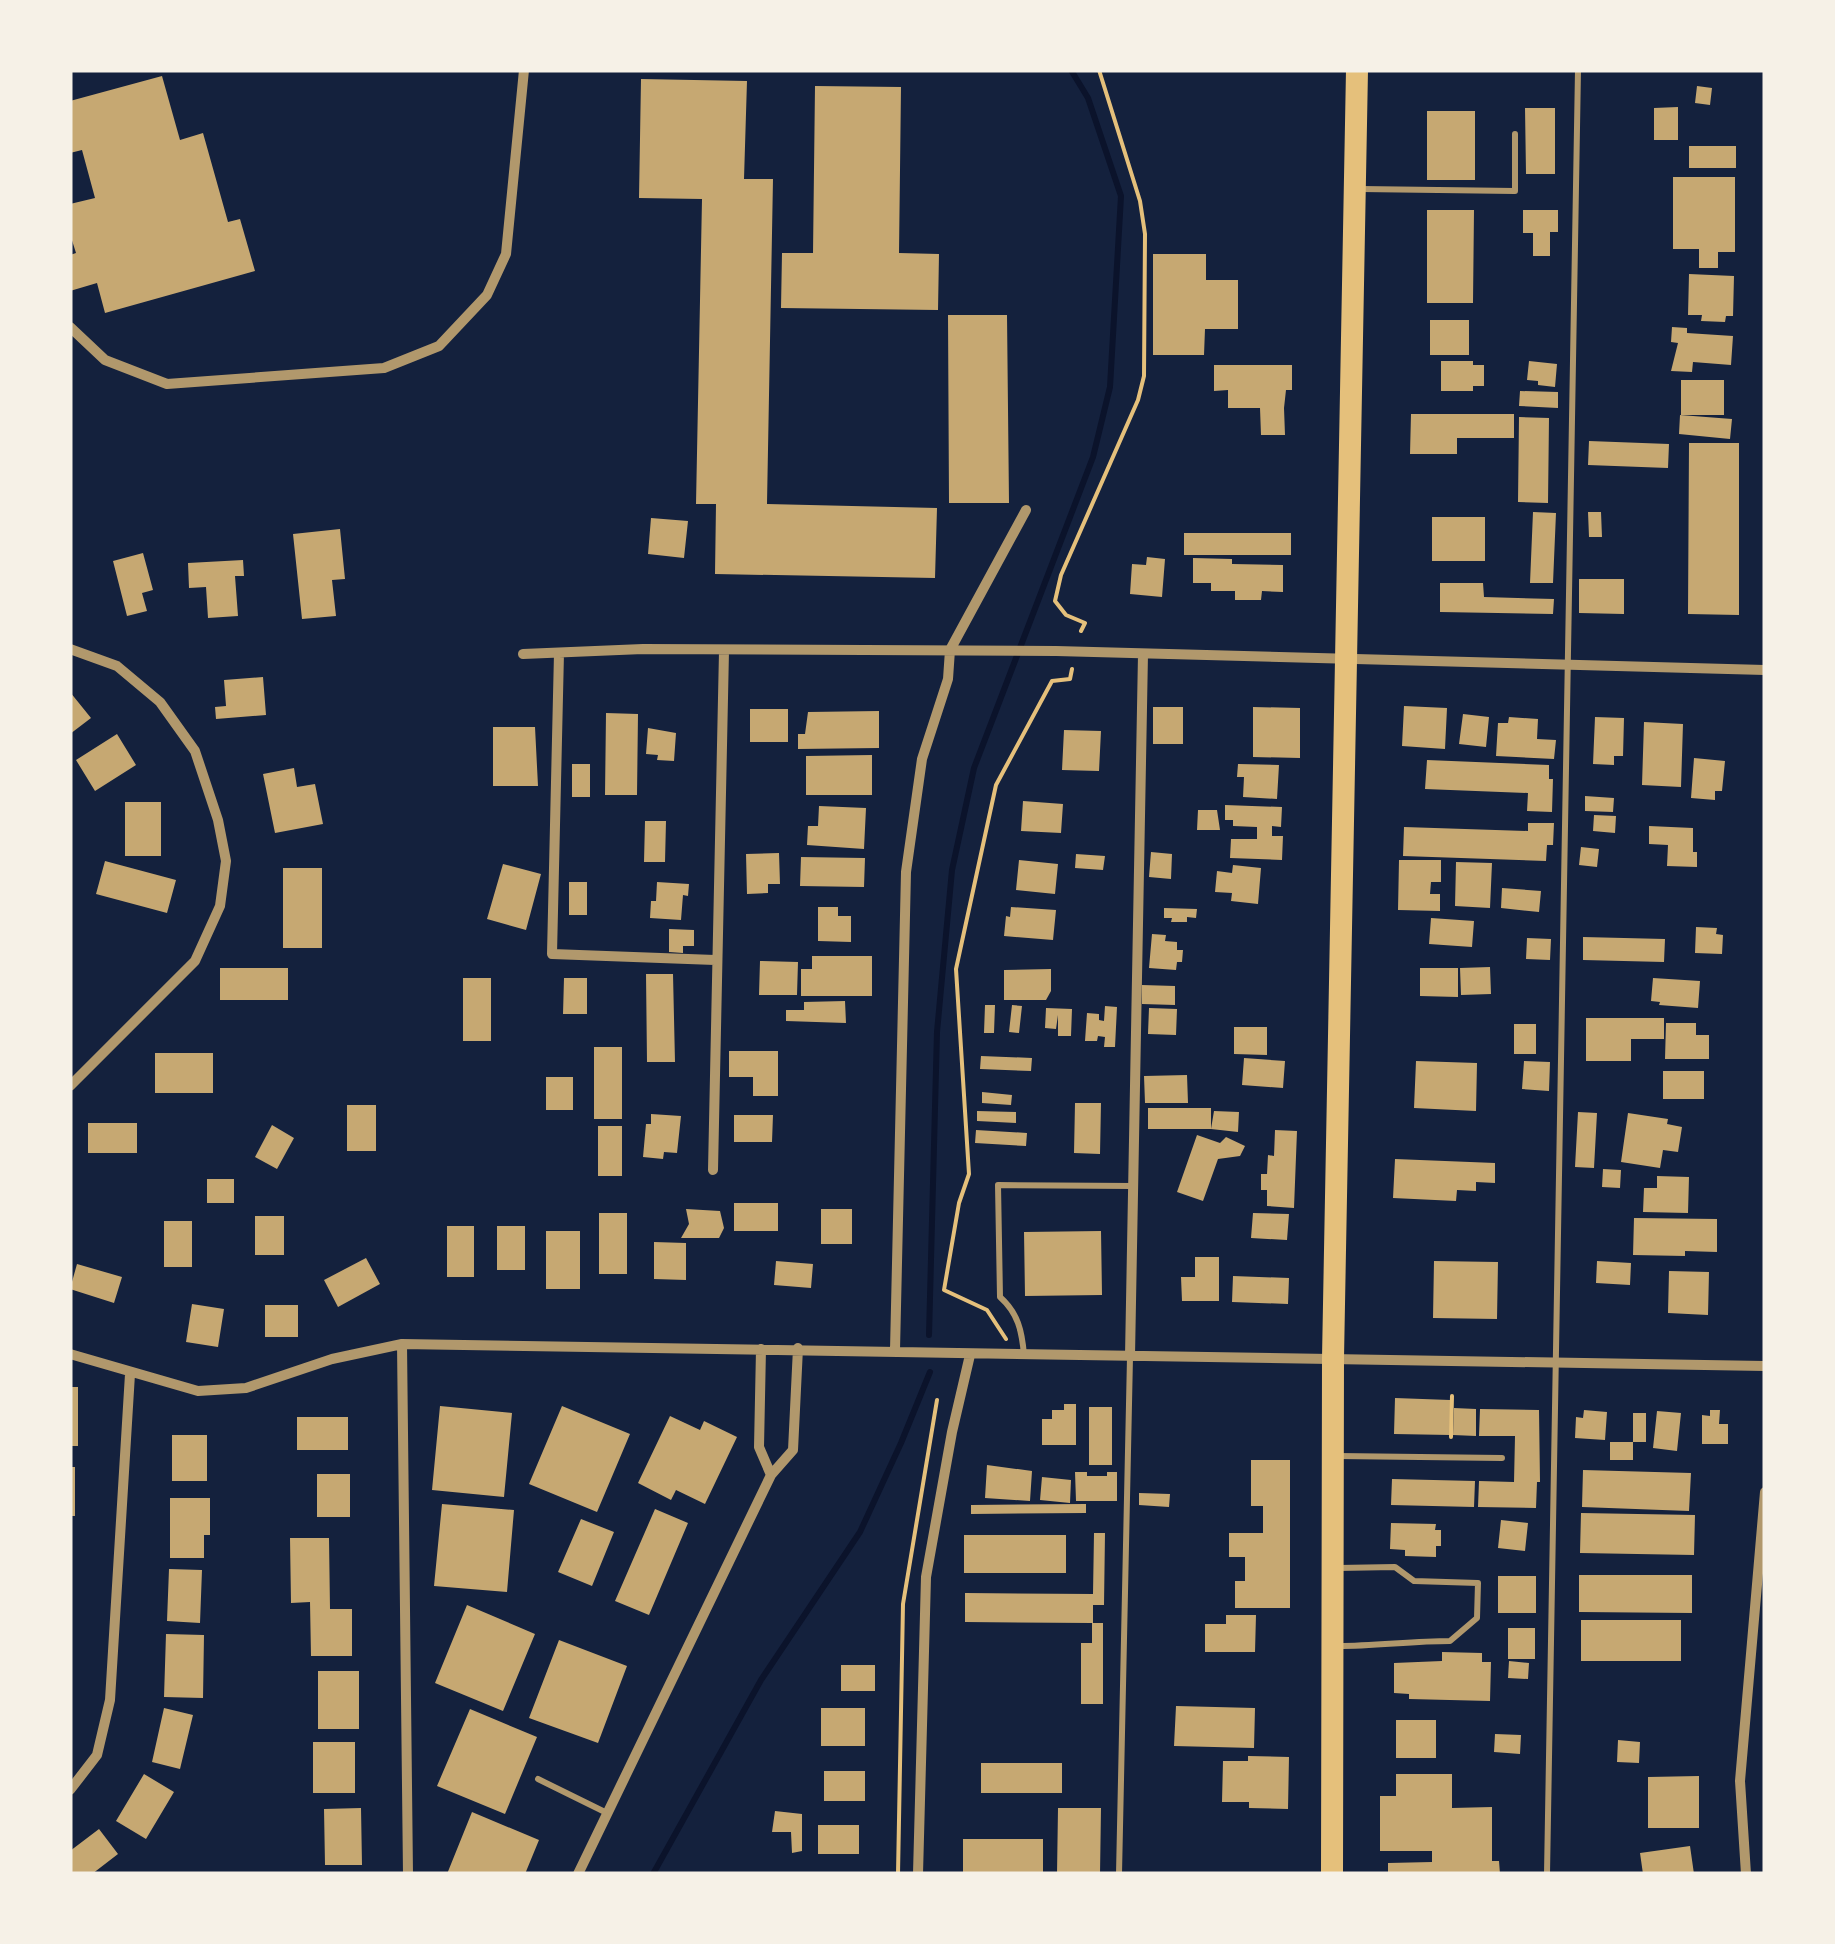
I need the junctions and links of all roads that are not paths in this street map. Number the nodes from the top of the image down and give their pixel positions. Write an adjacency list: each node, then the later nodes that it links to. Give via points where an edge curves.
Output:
1 (524, 70): 6 (street, via 506,254 486,295 439,346 384,368 167,384 104,360)
2 (1357, 70): 5 (main road)
3 (1578, 70): 15 (lane)
4 (1515, 134): 5 (lane, via 1515,191)
5 (1354, 189): 14 (main road)
6 (70, 326)
7 (1026, 510): 9 (street)
8 (70, 649): 18 (street, via 117,666 169,714 196,751 226,861 220,906 194,961)
9 (950, 650): 10 (street); 13 (street); 24 (street, via 948,679 922,759 906,872)
10 (724, 651): 11 (street); 17 (street)
11 (559, 652): 12 (street); 17 (street, via 552,954)
12 (523, 654)
13 (1143, 654): 14 (street); 20 (street)
14 (1346, 660): 15 (street); 29 (main road)
15 (1569, 666): 16 (street); 30 (lane)
16 (1765, 670)
17 (716, 960): 19 (street)
18 (70, 1086)
19 (713, 1170)
20 (1133, 1186): 27 (lane, via 998,1186 1000,1297 1013,1308 1022,1332); 28 (street)
21 (402, 1344): 22 (street); 32 (street, via 246,1388 198,1391); 42 (street)
22 (761, 1348): 23 (street); 35 (street, via 759,1447)
23 (798, 1348): 24 (street); 35 (street, via 793,1450)
24 (896, 1350): 26 (street)
25 (70, 1354): 32 (street)
26 (970, 1355): 27 (street); 44 (street, via 926,1576)
27 (1020, 1355): 28 (street)
28 (1130, 1356): 29 (street); 45 (lane)
29 (1333, 1358): 30 (street); 33 (main road)
30 (1558, 1362): 31 (street); 47 (lane)
31 (1765, 1366)
32 (130, 1374): 40 (street, via 110,1700 97,1755)
33 (1333, 1456): 34 (lane); 37 (main road)
34 (1502, 1458)
35 (771, 1475): 41 (street)
36 (1765, 1492): 48 (street, via 1740,1781)
37 (1332, 1568): 38 (main road); 38 (lane, via 1395,1568 1414,1581 1478,1583 1477,1618 1450,1641)
38 (1332, 1646): 46 (main road)
39 (538, 1779): 41 (lane)
40 (70, 1790)
41 (608, 1814): 43 (street)
42 (408, 1874)
43 (578, 1874)
44 (918, 1874)
45 (1119, 1874)
46 (1332, 1874)
47 (1546, 1874)
48 (1746, 1874)

